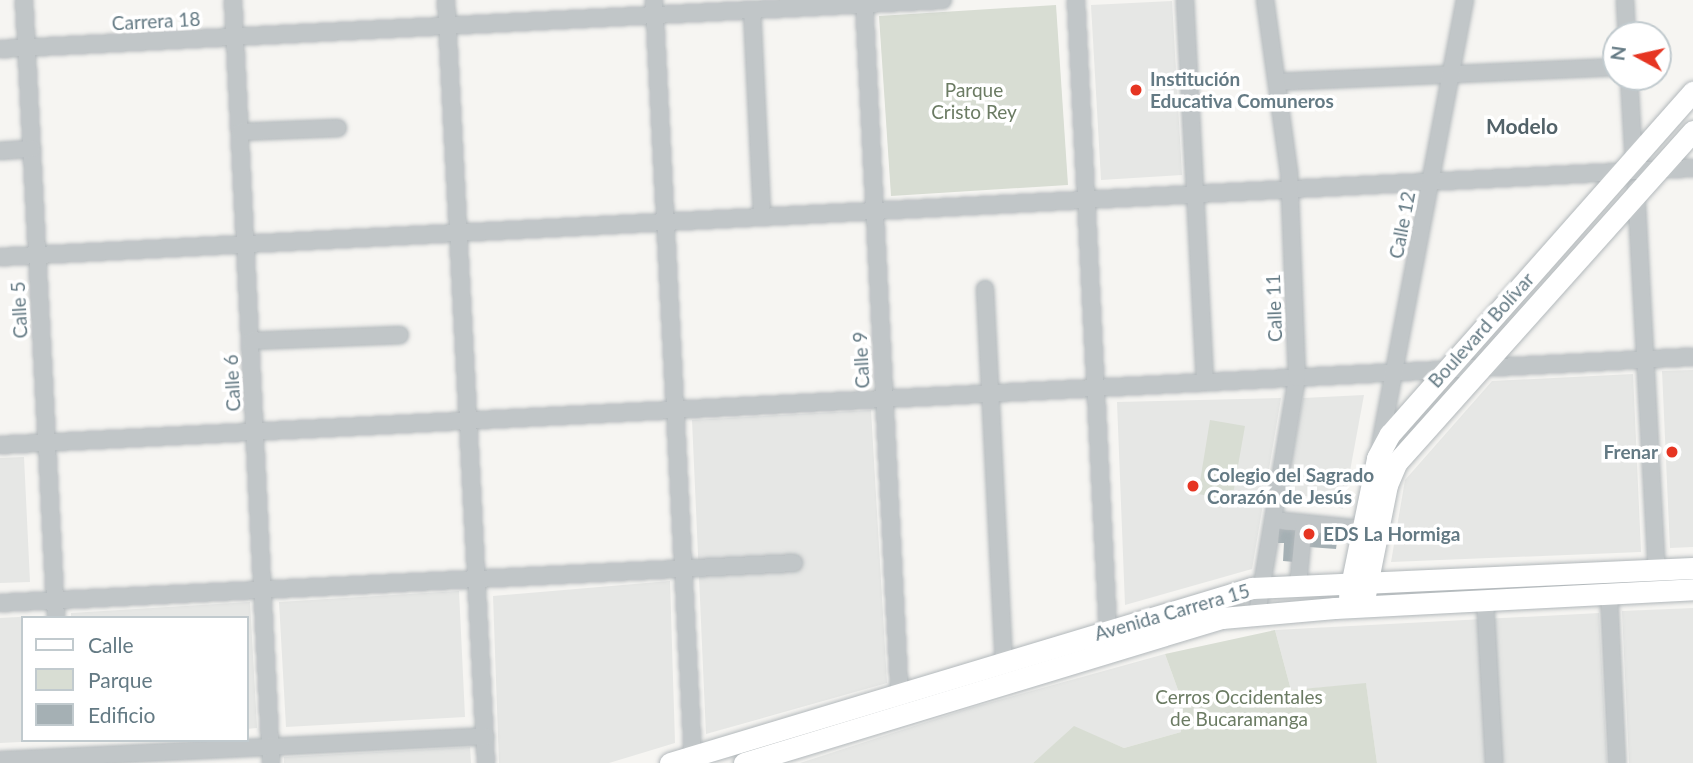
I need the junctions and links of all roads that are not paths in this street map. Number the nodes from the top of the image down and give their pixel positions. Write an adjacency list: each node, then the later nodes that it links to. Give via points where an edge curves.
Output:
1 (24, 0): 16 (street, Calle 5)
2 (233, 0): 15 (street, Calle 6)
3 (446, 0): 14 (street)
4 (943, 0): 10 (street, Carrera 18)
5 (1076, 0): 35 (street)
6 (1185, 0): 33 (street)
7 (1265, 0): 20 (street, Calle 11)
8 (1465, 0): 19 (street, Calle 12)
9 (1625, 0): 13 (street)
10 (864, 2): 12 (street, Carrera 18); 36 (street, Calle 9)
11 (654, 8): 12 (street, Carrera 18); 14 (street, Carrera 18); 38 (street)
12 (752, 10): 37 (street)
13 (1626, 21)
14 (447, 26): 15 (street, Carrera 18); 39 (street)
15 (235, 37): 16 (street, Carrera 18); 25 (street, Calle 6)
16 (27, 48): 17 (street, Carrera 18); 26 (street, Calle 5)
17 (0, 49)
18 (1602, 68): 19 (street)
19 (1451, 74): 20 (street); 31 (street, Calle 12)
20 (1277, 82): 32 (street, Calle 11)
21 (1629, 91): 28 (street)
22 (1693, 92): 28 (main road, Boulevard Bolívar)
23 (338, 128): 25 (street)
24 (1693, 131): 30 (main road, Boulevard Bolívar)
25 (240, 132): 40 (street, Calle 6)
26 (32, 149): 27 (street); 41 (street, Calle 5)
27 (0, 151)
28 (1630, 167): 30 (street); 31 (street); 34 (street); 49 (main road, Boulevard Bolívar)
29 (1693, 168): 30 (street)
30 (1658, 170): 34 (main road, Boulevard Bolívar)
31 (1432, 181): 32 (street); 50 (street, Calle 12)
32 (1291, 188): 33 (street); 51 (street, Calle 11)
33 (1195, 194): 35 (street); 52 (street)
34 (1636, 194): 47 (street); 48 (main road, Boulevard Bolívar)
35 (1086, 200): 36 (street); 53 (street)
36 (875, 211): 37 (street); 55 (street, Calle 9)
37 (762, 217): 38 (street)
38 (666, 222): 39 (street); 56 (street)
39 (458, 233): 40 (street); 57 (street)
40 (246, 244): 41 (street); 45 (street, Calle 6)
41 (37, 255): 42 (street); 59 (street, Calle 5)
42 (0, 257)
43 (985, 289): 54 (street)
44 (400, 335): 45 (street)
45 (251, 341): 58 (street, Calle 6)
46 (1693, 357): 47 (street)
47 (1645, 359): 48 (street); 68 (street)
48 (1479, 368): 49 (street); 70 (main road, Boulevard Bolívar, via 1397,461)
49 (1446, 370): 50 (street); 61 (main road, Boulevard Bolívar, via 1394,428)
50 (1394, 373): 51 (street); 61 (street, Calle 12)
51 (1297, 378): 52 (street); 62 (street, Calle 11)
52 (1205, 383): 53 (street)
53 (1096, 388): 54 (street); 82 (street)
54 (990, 394): 55 (street); 83 (street)
55 (885, 399): 56 (street); 84 (street, Calle 9)
56 (676, 410): 57 (street); 66 (street)
57 (468, 421): 58 (street); 69 (street)
58 (256, 432): 59 (street); 74 (street, Calle 6)
59 (47, 443): 60 (street); 76 (street, Calle 5)
60 (0, 445)
61 (1377, 458): 64 (main road, Boulevard Bolívar)
62 (1274, 520): 63 (street); 72 (street, Calle 11)
63 (1304, 523): 64 (street); 71 (street)
64 (1362, 528): 70 (main road, Boulevard Bolívar)
65 (794, 563): 66 (street)
66 (684, 568): 69 (street); 89 (street)
67 (1693, 568): 68 (main road, Avenida Carrera 15)
68 (1657, 570): 70 (main road, Avenida Carrera 15)
69 (476, 579): 74 (street); 86 (street)
70 (1360, 583): 71 (main road, Avenida Carrera 15); 79 (main road)
71 (1298, 585): 72 (main road, Avenida Carrera 15)
72 (1261, 587): 80 (street, Calle 11); 82 (main road, Avenida Carrera 15)
73 (1693, 589): 75 (main road, Avenida Carrera 15)
74 (264, 590): 76 (street); 87 (street, Calle 6)
75 (1609, 594): 77 (main road, Avenida Carrera 15); 97 (street)
76 (55, 600): 78 (street); 81 (street, Calle 5)
77 (1485, 600): 79 (main road, Avenida Carrera 15); 96 (street)
78 (0, 603)
79 (1355, 607): 80 (main road, Avenida Carrera 15)
80 (1257, 614): 85 (main road, Avenida Carrera 15, via 1182,629)
81 (56, 616)
82 (1108, 629): 83 (main road, Avenida Carrera 15)
83 (1004, 661): 84 (main road, Avenida Carrera 15)
84 (900, 695): 85 (street, Calle 9); 89 (main road, Avenida Carrera 15)
85 (901, 717): 90 (main road, Avenida Carrera 15)
86 (485, 736): 87 (street); 93 (street)
87 (271, 746): 88 (street); 92 (street, Calle 6)
88 (63, 753): 91 (street)
89 (693, 756): 94 (main road, Avenida Carrera 15)
90 (771, 759): 95 (main road, Avenida Carrera 15)
91 (0, 760)
92 (271, 763)
93 (486, 763)
94 (670, 763)
95 (744, 763)
96 (1494, 763)
97 (1618, 763)

